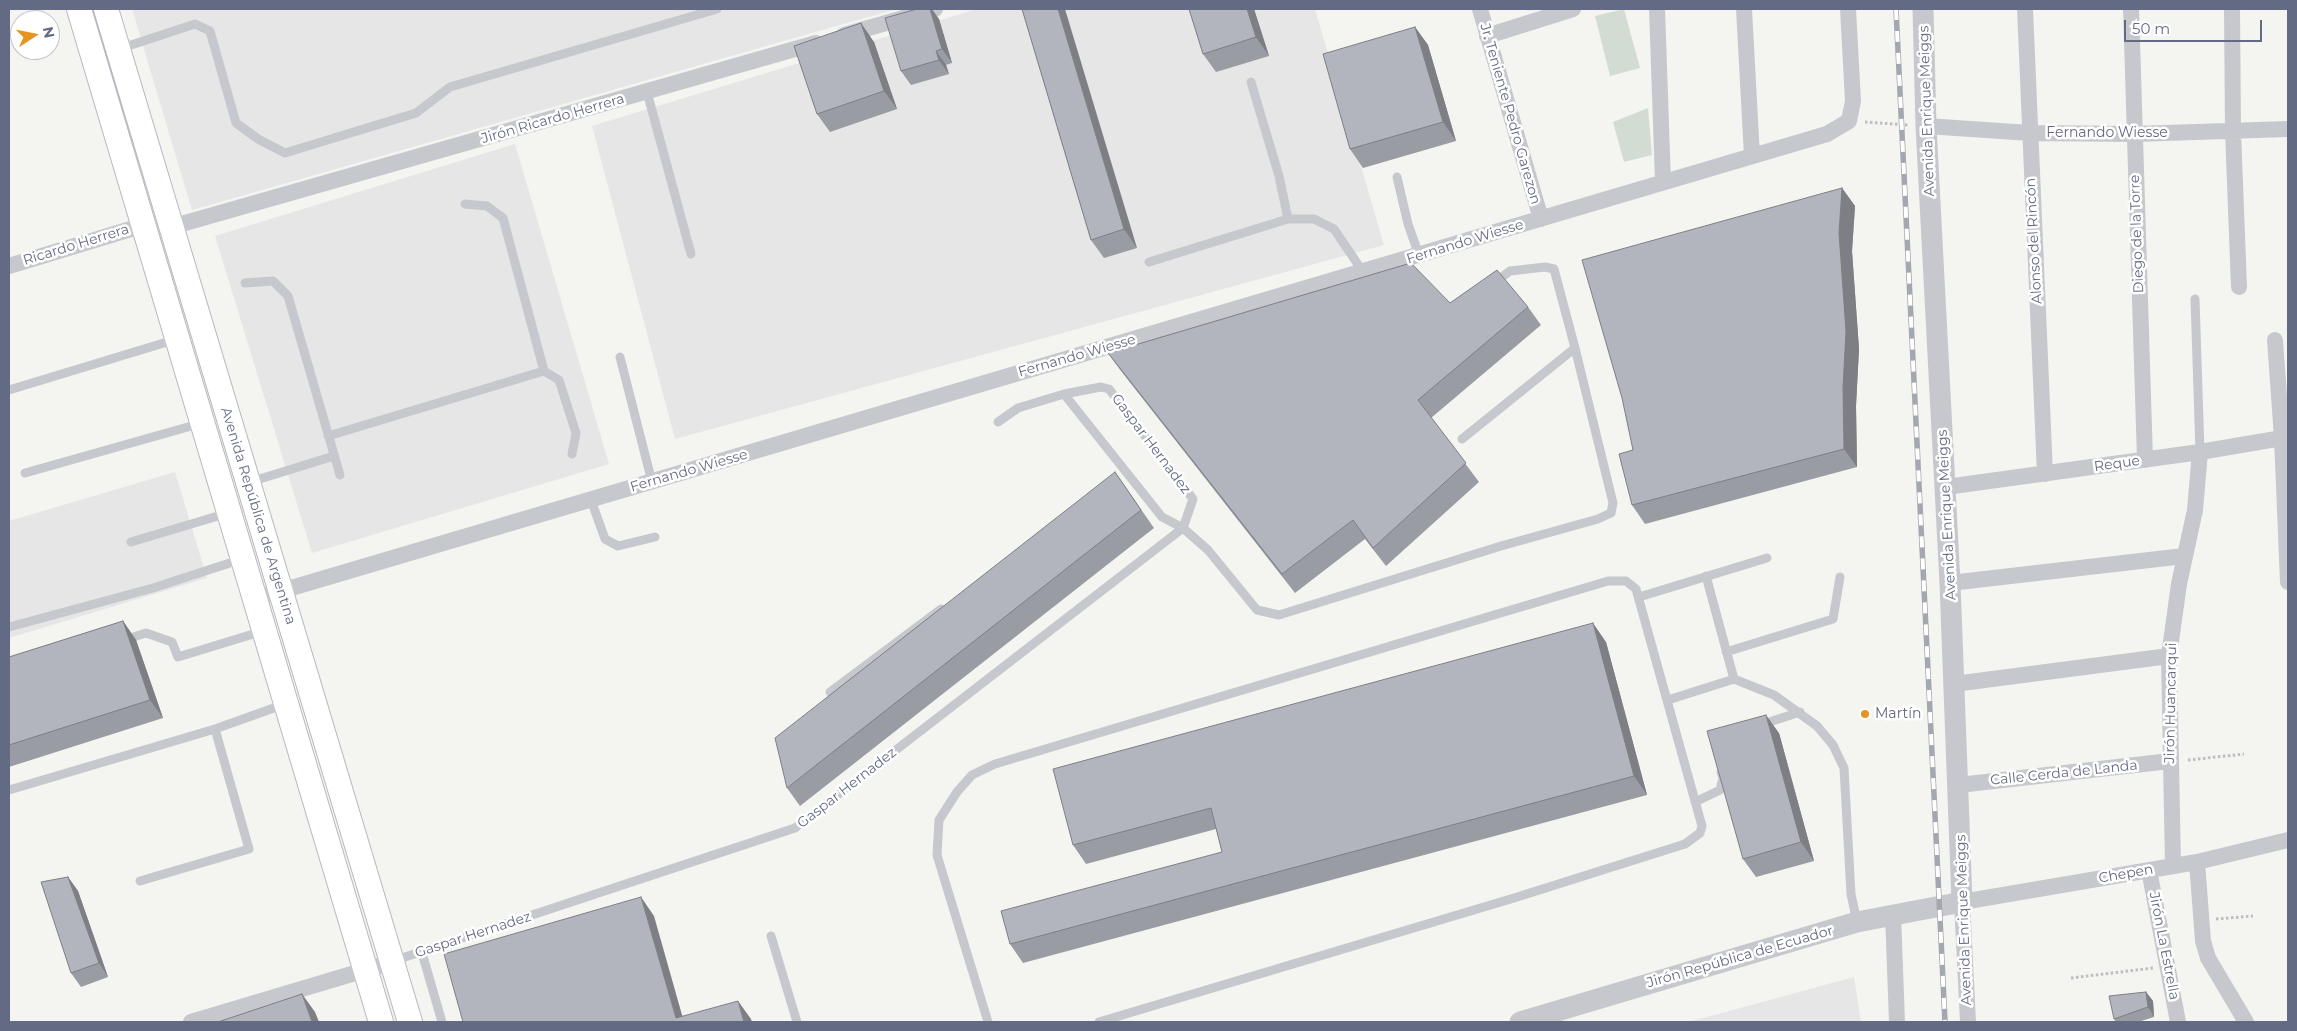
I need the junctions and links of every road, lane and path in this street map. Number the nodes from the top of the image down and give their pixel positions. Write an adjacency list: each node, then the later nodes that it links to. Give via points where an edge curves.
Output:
1 (79, 9): 31 (main road, Avenida República de Argentina)
2 (106, 9): 15 (main road, Avenida República de Argentina)
3 (717, 9): 15 (lane, via 450,86 416,113 285,153 236,123 210,31 195,24)
4 (935, 9): 17 (street, Jirón Ricardo Herrera)
5 (1480, 9): 14 (street, Jr. Teniente Pedro Garezon)
6 (1573, 9): 14 (street)
7 (1657, 9): 27 (street)
8 (1744, 9): 25 (street)
9 (1848, 9): 18 (street, via 1853,101)
10 (1923, 9): 20 (street, Avenida Enrique Meiggs)
11 (2025, 9): 23 (street, Alonso del Rincón)
12 (2131, 9): 24 (street, Diego de la Torre)
13 (2232, 9): 22 (street)
14 (1487, 36): 30 (street, Jr. Teniente Pedro Garezon)
15 (118, 49): 32 (main road, Avenida República de Argentina)
16 (1251, 82): 29 (lane, via 1279,176)
17 (647, 92): 32 (street, Jirón Ricardo Herrera); 33 (lane)
18 (1849, 121): 19 (path); 25 (street, Fernando Wiesse, via 1827,134)
19 (1900, 124)
20 (1926, 126): 23 (street, Fernando Wiesse); 65 (street, Avenida Enrique Meiggs)
21 (2288, 129): 22 (street, Fernando Wiesse)
22 (2233, 131): 24 (street, Fernando Wiesse); 40 (street)
23 (2030, 133): 24 (street, Fernando Wiesse); 60 (street, Alonso del Rincón)
24 (2134, 134): 57 (street, Diego de la Torre)
25 (1752, 156): 27 (street, Fernando Wiesse)
26 (1397, 177): 34 (lane)
27 (1663, 182): 30 (street, Fernando Wiesse)
28 (465, 204): 46 (lane, via 487,206 503,218)
29 (1288, 219): 35 (lane); 37 (lane, via 1314,219 1334,229)
30 (1541, 219): 34 (street, Fernando Wiesse)
31 (144, 225): 36 (street, Ricardo Herrera); 42 (main road, Avenida República de Argentina)
32 (172, 227): 63 (main road, Avenida República de Argentina)
33 (691, 254)
34 (1419, 255): 37 (street, Fernando Wiesse)
35 (1149, 262)
36 (9, 266)
37 (1363, 272): 64 (street, Fernando Wiesse)
38 (245, 283): 51 (lane, via 273,281 288,296)
39 (1488, 287): 44 (lane, via 1510,272 1545,266 1554,270)
40 (2239, 287)
41 (2195, 299): 54 (lane)
42 (178, 339): 47 (lane); 50 (main road, Avenida República de Argentina)
43 (2275, 340): 52 (street)
44 (1575, 348): 53 (lane); 68 (lane, via 1613,504 1611,513 1598,520 1501,546 1279,615 1257,610 1208,550)
45 (620, 357): 64 (lane)
46 (544, 371): 51 (lane); 55 (lane, via 559,380 576,433)
47 (9, 390)
48 (1064, 394): 49 (lane, via 1018,408); 58 (lane); 68 (lane, Gaspar Hernadez, via 1101,387 1109,389 1193,499)
49 (998, 422)
50 (202, 423): 59 (lane); 67 (main road, Avenida República de Argentina)
51 (328, 436): 56 (lane)
52 (2285, 437): 54 (street, Reque); 76 (street)
53 (1462, 439)
54 (2200, 452): 57 (street, Reque); 71 (street, Jirón Huancarqui, via 2195,510)
55 (572, 454)
56 (334, 456): 61 (lane); 63 (lane)
57 (2145, 460): 60 (street, Reque)
58 (1125, 471): 62 (lane); 68 (lane, via 1162,517)
59 (24, 472)
60 (2045, 474): 65 (street, Reque)
61 (340, 475)
62 (1118, 477)
63 (248, 482): 78 (main road, Avenida República de Argentina)
64 (652, 482): 66 (street, Fernando Wiesse)
65 (1946, 487): 77 (street, Avenida Enrique Meiggs)
66 (591, 500): 69 (lane, via 605,540 618,546); 78 (street, Fernando Wiesse)
67 (229, 513): 70 (lane); 73 (main road, Avenida República de Argentina)
68 (1183, 528): 112 (lane, Gaspar Hernadez, via 795,828)
69 (655, 537)
70 (131, 542)
71 (2184, 556): 77 (street); 86 (street, Jirón Huancarqui)
72 (1767, 558): 74 (lane)
73 (242, 559): 80 (main road, Avenida República de Argentina); 82 (lane, via 153,588)
74 (1706, 576): 79 (lane); 85 (lane)
75 (1840, 577): 85 (lane, via 1833,619)
76 (2288, 582)
77 (1950, 583): 88 (street, Avenida Enrique Meiggs)
78 (280, 592): 80 (street, Fernando Wiesse); 113 (main road, Avenida República de Argentina)
79 (1639, 597): 90 (lane); 122 (lane, via 1636,589 1626,581 1608,582 995,764 972,775 939,820 937,855)
80 (254, 599): 83 (main road, Avenida República de Argentina)
81 (950, 602): 89 (lane)
82 (9, 627)
83 (263, 631): 84 (lane, via 178,657 172,642 146,633); 91 (main road, Avenida República de Argentina)
84 (118, 642)
85 (1726, 652): 87 (lane)
86 (2169, 656): 88 (street); 96 (street, Jirón Huancarqui)
87 (1734, 679): 90 (lane); 92 (lane, via 1774,695)
88 (1954, 684): 98 (street, Avenida Enrique Meiggs)
89 (830, 692)
90 (1668, 700): 100 (lane)
91 (285, 704): 93 (lane); 115 (main road, Avenida República de Argentina)
92 (1800, 712): 94 (lane); 110 (lane, via 1818,726 1833,745 1844,768 1851,894)
93 (214, 729): 99 (lane); 105 (lane, via 249,849)
94 (1749, 729)
95 (2244, 754): 96 (path)
96 (2170, 761): 98 (street, Calle Cerda de Landa); 103 (street, Jirón Huancarqui)
97 (1719, 764): 100 (lane, via 1723,778 1720,790)
98 (1959, 785): 106 (street, Avenida Enrique Meiggs)
99 (9, 790)
100 (1695, 802): 123 (lane, via 1702,826 1700,833 1685,844)
101 (2288, 840): 102 (street, Chepen)
102 (2197, 862): 103 (street, Chepen); 109 (street)
103 (2173, 866): 104 (street, Chepen)
104 (2150, 870): 106 (street, Chepen); 114 (street, Jirón La Estrella)
105 (140, 881)
106 (1962, 902): 107 (street, Jirón República de Ecuador); 126 (street, Avenida Enrique Meiggs)
107 (1893, 914): 110 (street, Jirón República de Ecuador); 125 (street)
108 (2253, 916): 109 (path)
109 (2201, 920): 128 (street, via 2208,958)
110 (1858, 922): 124 (street, Jirón República de Ecuador)
111 (771, 936): 121 (lane)
112 (422, 953): 113 (lane, Gaspar Hernadez); 120 (lane)
113 (392, 962): 115 (street, Gaspar Hernadez); 119 (main road, Avenida República de Argentina)
114 (2168, 966): 116 (path); 127 (street, Jirón La Estrella)
115 (365, 970): 117 (street, Gaspar Hernadez); 118 (main road, Avenida República de Argentina)
116 (2071, 978)
117 (191, 1022)
118 (381, 1022)
119 (410, 1022)
120 (442, 1022)
121 (797, 1022)
122 (988, 1022)
123 (1099, 1022)
124 (1520, 1022)
125 (1897, 1022)
126 (1968, 1022)
127 (2178, 1022)
128 (2246, 1022)

